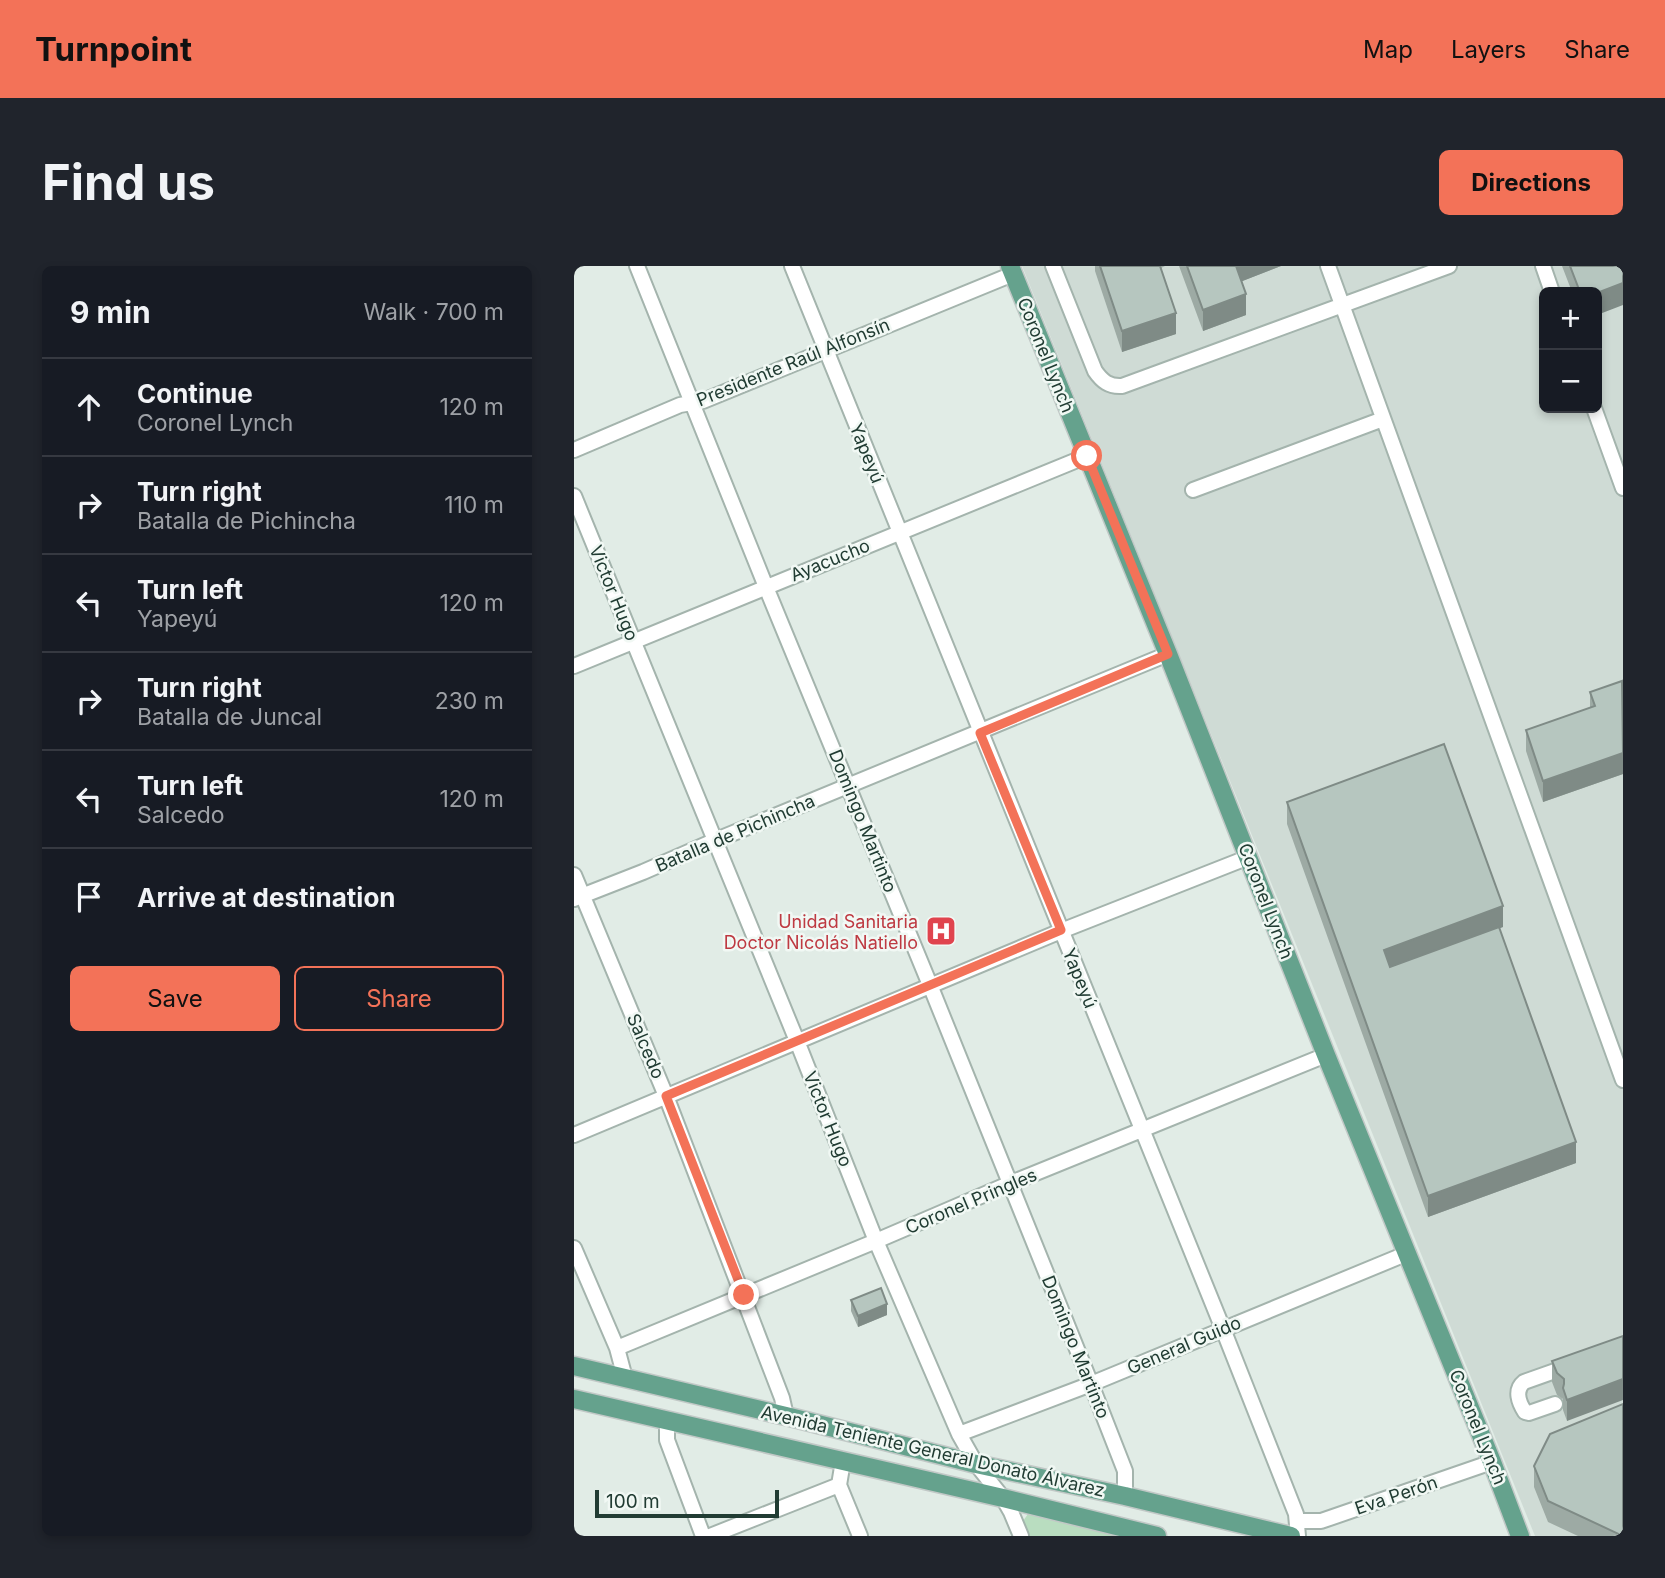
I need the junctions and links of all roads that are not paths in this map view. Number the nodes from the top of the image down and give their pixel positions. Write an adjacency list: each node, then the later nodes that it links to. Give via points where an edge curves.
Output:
1 (637, 266): 11 (street, Domingo Martinto)
2 (792, 266): 10 (street, Yapeyú)
3 (1053, 266): 9 (street, via 1095,371 1115,386)
4 (1328, 266): 9 (street)
5 (1449, 266): 9 (street)
6 (1543, 266): 8 (street)
7 (1011, 270): 10 (street, Presidente Raúl Alfonsín); 15 (main road, Coronel Lynch)
8 (1550, 287)
9 (1342, 304): 13 (street)
10 (826, 350): 11 (street, Presidente Raúl Alfonsín); 19 (street, Yapeyú)
11 (692, 403): 14 (street, Presidente Raúl Alfonsín); 20 (street, Domingo Martinto)
12 (1596, 413): 16 (street)
13 (1383, 419): 17 (street); 34 (street)
14 (574, 450)
15 (1087, 456): 19 (street, Ayacucho); 22 (main road, Coronel Lynch)
16 (1623, 488)
17 (1193, 490)
18 (574, 496): 21 (street, Victor Hugo)
19 (899, 532): 20 (street, Ayacucho); 24 (street, Yapeyú)
20 (766, 587): 21 (street, Ayacucho); 25 (street, Domingo Martinto)
21 (634, 641): 23 (street, Ayacucho); 26 (street, Victor Hugo)
22 (1168, 654): 24 (street, Batalla de Pichincha); 27 (main road, Coronel Lynch)
23 (574, 666)
24 (980, 733): 25 (street, Batalla de Pichincha); 30 (street, Yapeyú)
25 (848, 786): 26 (street, Batalla de Pichincha); 31 (street, Domingo Martinto)
26 (714, 841): 29 (street, Batalla de Pichincha); 32 (street, Victor Hugo)
27 (1249, 857): 30 (street); 33 (main road, Coronel Lynch)
28 (574, 875): 29 (street, Salcedo)
29 (578, 897): 35 (street, Salcedo)
30 (1061, 930): 31 (street); 36 (street, Yapeyú)
31 (930, 985): 32 (street); 38 (street, Domingo Martinto)
32 (797, 1041): 35 (street); 39 (street, Victor Hugo)
33 (1326, 1055): 36 (street, Coronel Pringles); 41 (main road, Coronel Lynch)
34 (1623, 1080)
35 (666, 1096): 37 (street); 42 (street, Salcedo)
36 (1142, 1131): 38 (street, Coronel Pringles); 43 (street, Yapeyú)
37 (574, 1135)
38 (1011, 1183): 39 (street, Coronel Pringles); 48 (street, Domingo Martinto)
39 (876, 1241): 42 (street, Coronel Pringles); 53 (street, Victor Hugo)
40 (574, 1248): 44 (street)
41 (1408, 1253): 43 (street, General Guido); 55 (main road, Coronel Lynch)
42 (744, 1295): 44 (street, Coronel Pringles); 51 (street, Salcedo)
43 (1223, 1329): 48 (street, General Guido); 61 (street, Yapeyú)
44 (617, 1348): 47 (street)
45 (1586, 1360): 50 (street, via 1520,1385 1518,1394 1525,1412)
46 (574, 1366): 47 (main road, Avenida Teniente General Donato Álvarez)
47 (625, 1378): 51 (main road, Avenida Teniente General Donato Álvarez)
48 (1091, 1384): 53 (street, General Guido); 58 (street, Domingo Martinto, via 1125,1471)
49 (574, 1399): 52 (main road, Avenida Teniente General Donato Álvarez)
50 (1555, 1404)
51 (786, 1416): 56 (main road, Avenida Teniente General Donato Álvarez)
52 (667, 1420): 54 (main road, Avenida Teniente General Donato Álvarez); 62 (street, via 667,1440)
53 (958, 1434): 56 (street, Victor Hugo)
54 (843, 1461): 57 (street); 59 (main road, Avenida Teniente General Donato Álvarez)
55 (1492, 1462): 60 (street, Eva Perón); 67 (main road, Coronel Lynch)
56 (976, 1464): 58 (main road, Avenida Teniente General Donato Álvarez); 59 (street, Victor Hugo)
57 (839, 1485): 63 (street); 64 (street)
58 (1125, 1496): 61 (main road, Avenida Teniente General Donato Álvarez)
59 (1003, 1498): 65 (street, Victor Hugo); 66 (main road, Avenida Teniente General Donato Álvarez)
60 (1320, 1528): 61 (street, Eva Perón)
61 (1296, 1531)
62 (703, 1536)
63 (710, 1536)
64 (860, 1536)
65 (1021, 1536)
66 (1157, 1536)
67 (1520, 1536)

